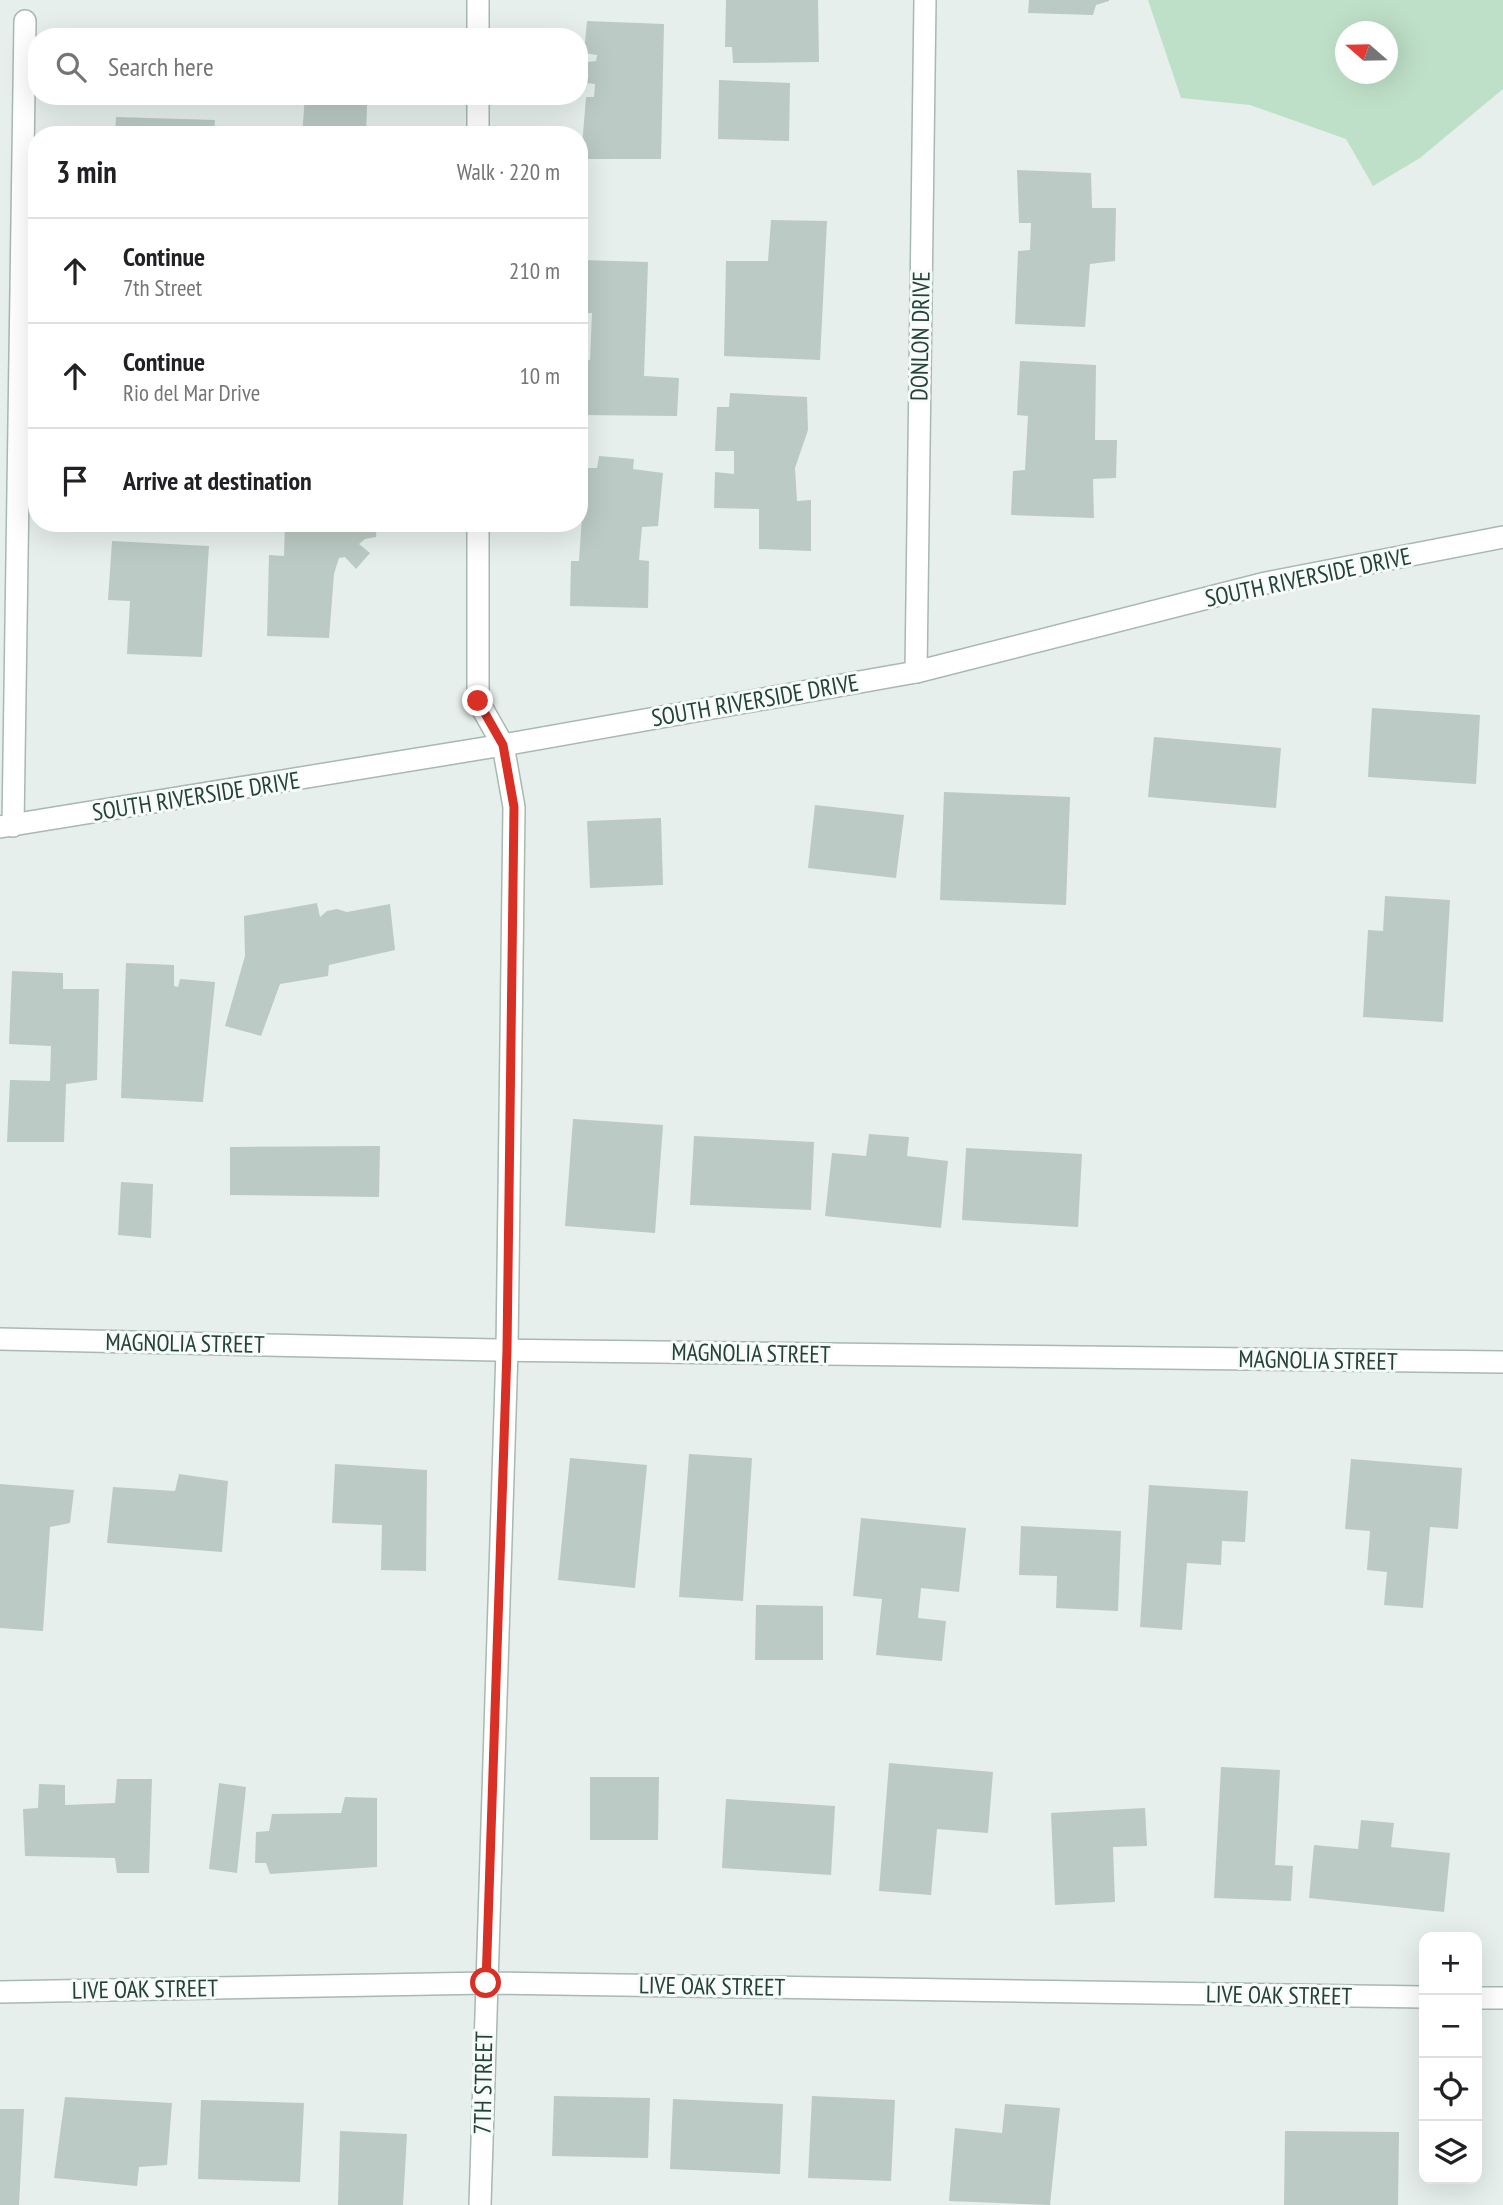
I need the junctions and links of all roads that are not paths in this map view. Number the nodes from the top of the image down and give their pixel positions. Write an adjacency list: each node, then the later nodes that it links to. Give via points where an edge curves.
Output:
1 (478, 0): 4 (street)
2 (925, 0): 9 (street, DONLON DRIVE)
3 (25, 21): 11 (street)
4 (478, 28)
5 (478, 105): 6 (street)
6 (478, 126)
7 (478, 532): 10 (street, 7TH STREET, via 478,701)
8 (1503, 537): 9 (street, SOUTH RIVERSIDE DRIVE, via 1266,583)
9 (916, 672): 10 (street, SOUTH RIVERSIDE DRIVE)
10 (503, 745): 11 (street, SOUTH RIVERSIDE DRIVE); 13 (street, 7TH STREET, via 514,807)
11 (6, 827)
12 (0, 1339): 13 (street, MAGNOLIA STREET)
13 (507, 1350): 14 (street, MAGNOLIA STREET); 15 (street, 7TH STREET)
14 (1503, 1362)
15 (486, 1983): 16 (street, LIVE OAK STREET); 17 (street, LIVE OAK STREET); 20 (street, 7TH STREET)
16 (0, 1992)
17 (1419, 1997)
18 (1482, 1998): 19 (street)
19 (1503, 1998)
20 (480, 2205)

